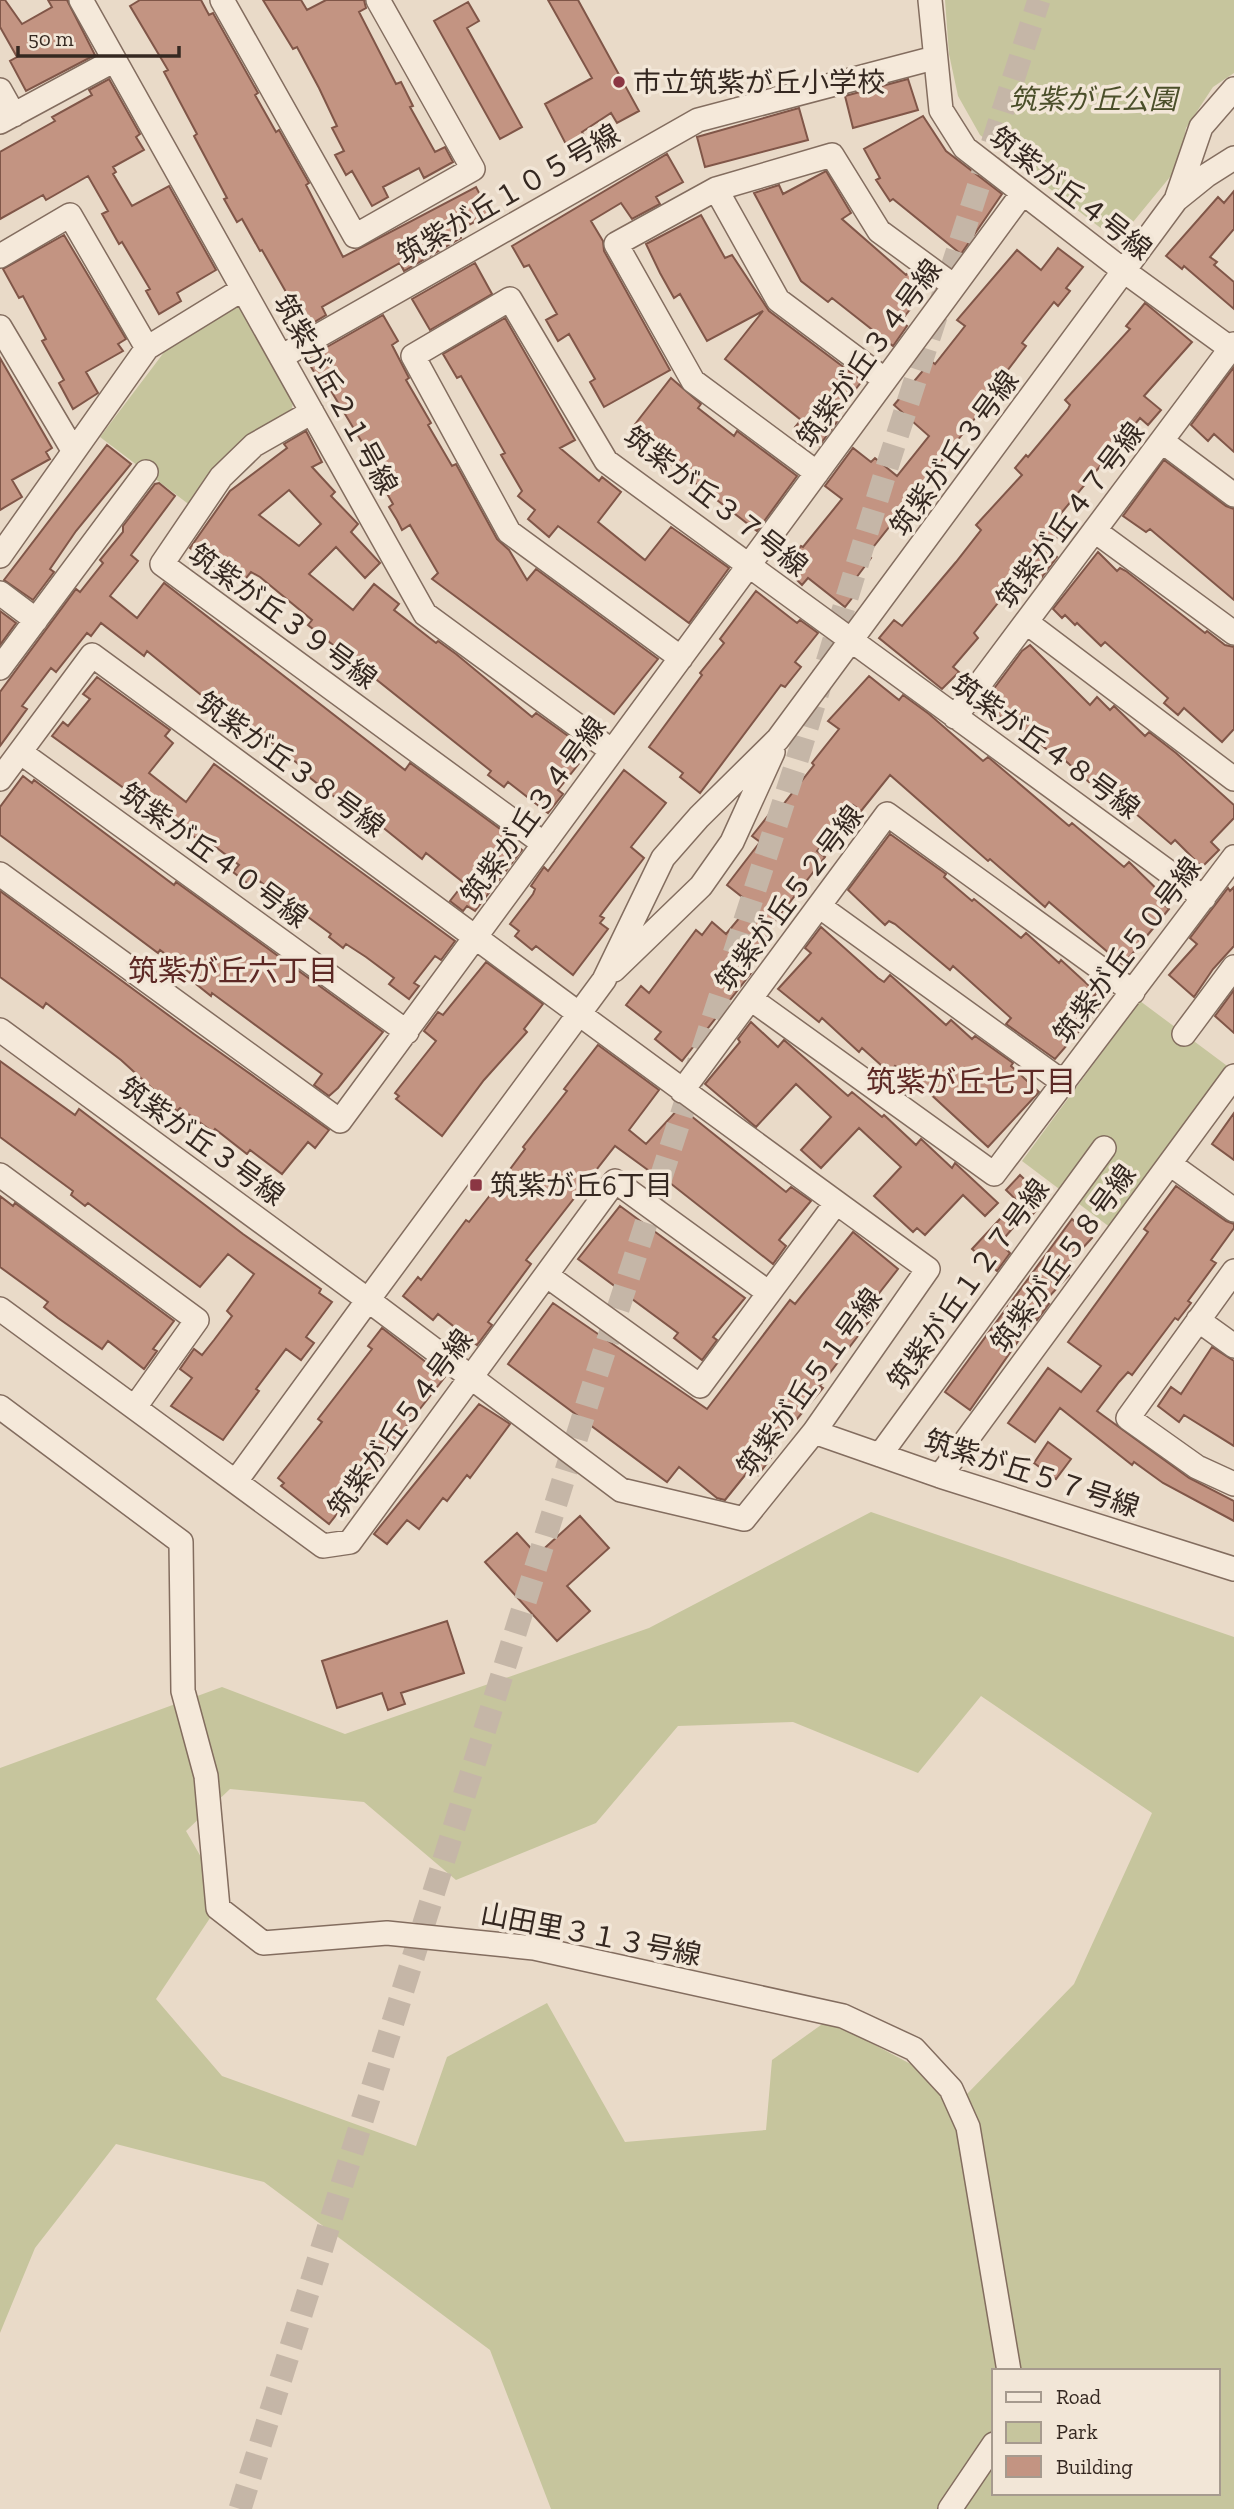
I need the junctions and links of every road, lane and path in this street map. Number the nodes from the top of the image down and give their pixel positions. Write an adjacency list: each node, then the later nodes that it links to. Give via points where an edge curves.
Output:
1 (81, 0): 6 (street, 筑紫が丘２１号線)
2 (222, 0): 3 (street, via 355,236 473,169)
3 (378, 0)
4 (930, 0): 5 (street, 筑紫が丘４号線)
5 (934, 58): 12 (street, 筑紫が丘４号線, via 942,110 965,148); 21 (street, 筑紫が丘１０５号線, via 698,120)
6 (113, 61): 9 (street); 17 (street, 筑紫が丘２１号線)
7 (1234, 89): 13 (street, 筑紫が丘３号線, via 1197,136)
8 (0, 90): 9 (street)
9 (7, 119)
10 (1234, 158): 13 (street, 筑紫が丘３号線)
11 (716, 189): 16 (street, via 832,155 879,230); 22 (street, via 778,300); 27 (street, via 617,244 693,381)
12 (1023, 194): 15 (street, 筑紫が丘４号線); 16 (street, 筑紫が丘３４号線)
13 (1176, 200): 15 (street, 筑紫が丘３号線)
14 (0, 256): 19 (street, via 70,215)
15 (1124, 271): 20 (street, 筑紫が丘４号線); 36 (street, 筑紫が丘３号線)
16 (954, 286): 22 (street, 筑紫が丘３４号線)
17 (243, 289): 19 (street); 21 (street, 筑紫が丘２１号線)
18 (0, 327): 25 (street)
19 (147, 348): 25 (street)
20 (1233, 348): 24 (street, 筑紫が丘４７号線)
21 (281, 357): 23 (street, 筑紫が丘２１号線)
22 (885, 380): 27 (street, 筑紫が丘３４号線)
23 (312, 412): 41 (street, 筑紫が丘２１号線, via 425,614); 45 (street, 筑紫が丘３９号線, via 254,445 221,477 162,564)
24 (1163, 442): 28 (street); 29 (street, 筑紫が丘４７号線)
25 (73, 450): 30 (street)
26 (146, 472): 33 (street)
27 (817, 473): 31 (street, 筑紫が丘３４号線)
28 (1234, 495)
29 (1095, 531): 34 (street, 筑紫が丘４７号線); 35 (street)
30 (0, 556)
31 (750, 567): 36 (street, 筑紫が丘３７号線); 37 (street, 筑紫が丘３４号線); 37 (street, 筑紫が丘３７号線, via 606,461 510,299 413,356 509,532)
32 (0, 593): 33 (street)
33 (36, 620): 38 (street)
34 (1026, 622): 39 (street, 筑紫が丘４７号線); 44 (street)
35 (1234, 633)
36 (852, 642): 39 (street, 筑紫が丘４８号線); 40 (street, 筑紫が丘３号線)
37 (681, 658): 41 (street, 筑紫が丘３４号線)
38 (0, 668)
39 (955, 716): 48 (street, 筑紫が丘４８号線)
40 (778, 740): 52 (street, 筑紫が丘３号線, via 663,859); 52 (street, 筑紫が丘３号線, via 732,842 701,886)
41 (612, 751): 45 (street, 筑紫が丘３４号線)
42 (20, 752): 43 (street, 筑紫が丘３８号線); 50 (street, 筑紫が丘３８号線, via 92,655); 57 (street, 筑紫が丘４０号線)
43 (0, 779)
44 (1234, 779)
45 (544, 844): 50 (street, 筑紫が丘３４号線)
46 (1234, 857): 48 (street, 筑紫が丘５０号線)
47 (0, 874): 57 (street, 筑紫が丘３４号線, via 340,1121)
48 (1204, 898): 53 (street, 筑紫が丘５０号線)
49 (819, 906): 53 (street, 筑紫が丘５２号線, via 887,814); 54 (street, 筑紫が丘５２号線); 60 (street)
50 (476, 937): 55 (street, 筑紫が丘３８号線); 57 (street, 筑紫が丘３４号線)
51 (1234, 967): 58 (street)
52 (604, 980): 55 (street, 筑紫が丘３号線)
53 (1133, 992): 60 (street, 筑紫が丘５０号線)
54 (751, 999): 60 (street, 筑紫が丘５０号線, via 994,1174); 61 (street, 筑紫が丘５２号線)
55 (579, 1016): 61 (street, 筑紫が丘５１号線); 70 (street, 筑紫が丘３号線)
56 (0, 1030): 70 (street, 筑紫が丘３号線)
57 (407, 1031)
58 (1184, 1034)
59 (1234, 1076): 63 (street, 筑紫が丘５８号線)
60 (1064, 1083)
61 (682, 1091): 65 (street, 筑紫が丘５１号線)
62 (1104, 1148): 78 (street, 筑紫が丘１２７号線)
63 (1170, 1164): 66 (street); 79 (street, 筑紫が丘５８号線)
64 (0, 1175): 76 (street, via 197,1320)
65 (836, 1203): 69 (street); 77 (street, 筑紫が丘５１号線, via 928,1269)
66 (1234, 1210)
67 (1234, 1271): 72 (street)
68 (546, 1275): 69 (street, via 700,1385); 69 (street, 筑紫が丘５４号線, via 615,1181); 74 (street, 筑紫が丘５４号線)
69 (769, 1293)
70 (368, 1300): 74 (street, 筑紫が丘５１号線); 80 (street, 筑紫が丘３号線)
71 (0, 1309): 76 (street, 筑紫が丘５４号線)
72 (1199, 1320): 73 (street); 81 (street, via 1121,1413 1198,1467)
73 (1234, 1346)
74 (470, 1377): 77 (street, 筑紫が丘５１号線, via 621,1490 744,1519); 80 (street, 筑紫が丘５４号線, via 350,1542 323,1546)
75 (0, 1407): 83 (street, 山田里３１３号線, via 181,1542 183,1691 206,1776 218,1908 263,1943 387,1933 534,1948 843,2016 914,2049 951,2088 968,2127)
76 (135, 1407): 80 (street, 筑紫が丘５４号線)
77 (814, 1432): 78 (street, 筑紫が丘５７号線)
78 (880, 1455): 79 (street, 筑紫が丘５７号線)
79 (940, 1476): 82 (street, 筑紫が丘５７号線)
80 (236, 1481)
81 (1234, 1484)
82 (1234, 1569)
83 (1009, 2369)
84 (992, 2447): 85 (street)
85 (950, 2509)

